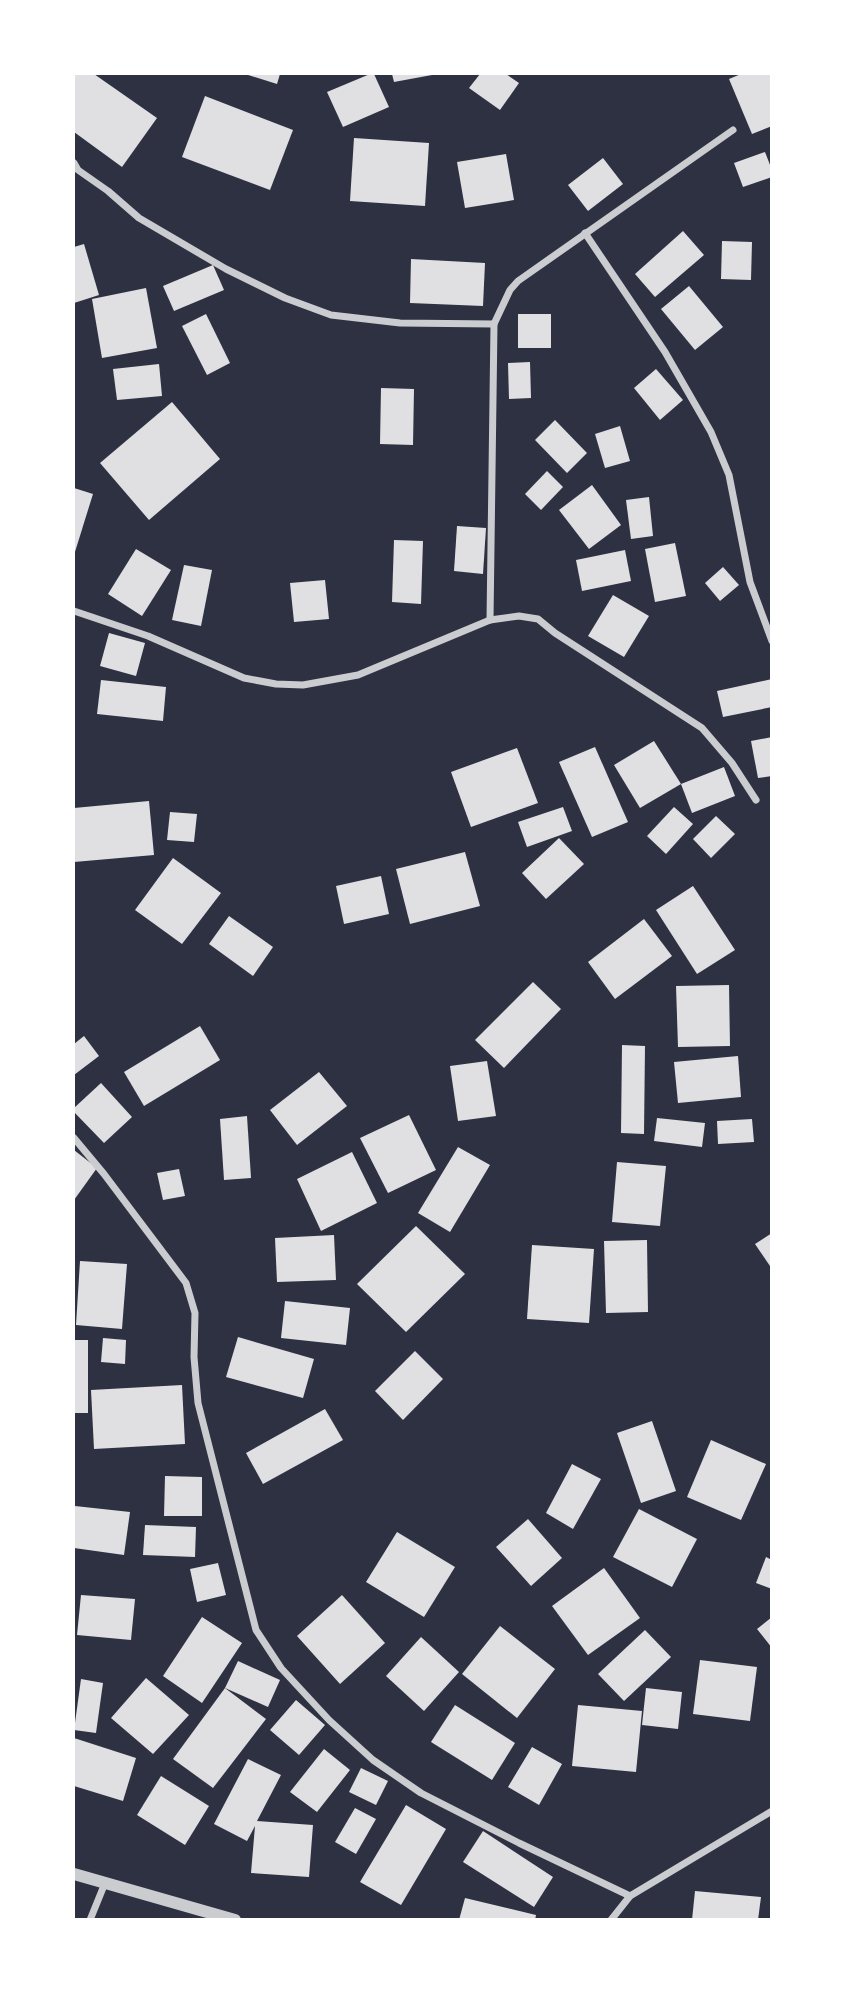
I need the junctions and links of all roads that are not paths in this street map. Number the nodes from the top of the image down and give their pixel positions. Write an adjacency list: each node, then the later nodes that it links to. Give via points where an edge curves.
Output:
1 (733, 130): 3 (street)
2 (74, 163): 4 (street, via 139,218 285,298 331,315 400,323)
3 (585, 233): 4 (street, via 518,281); 7 (street, via 665,352 711,432 729,475 750,582)
4 (494, 324): 6 (street)
5 (74, 611): 6 (street, via 148,636 244,678 303,685 358,675)
6 (490, 620): 8 (street, via 538,619 702,728)
7 (772, 641)
8 (756, 800)
9 (74, 1138): 13 (street, via 186,1283 195,1313 198,1403 256,1630 281,1668 373,1760 422,1793)
10 (772, 1811): 13 (street)
11 (74, 1874): 12 (street)
12 (105, 1883): 14 (street); 15 (street)
13 (630, 1896): 16 (street)
14 (90, 1920)
15 (236, 1920)
16 (611, 1920)

